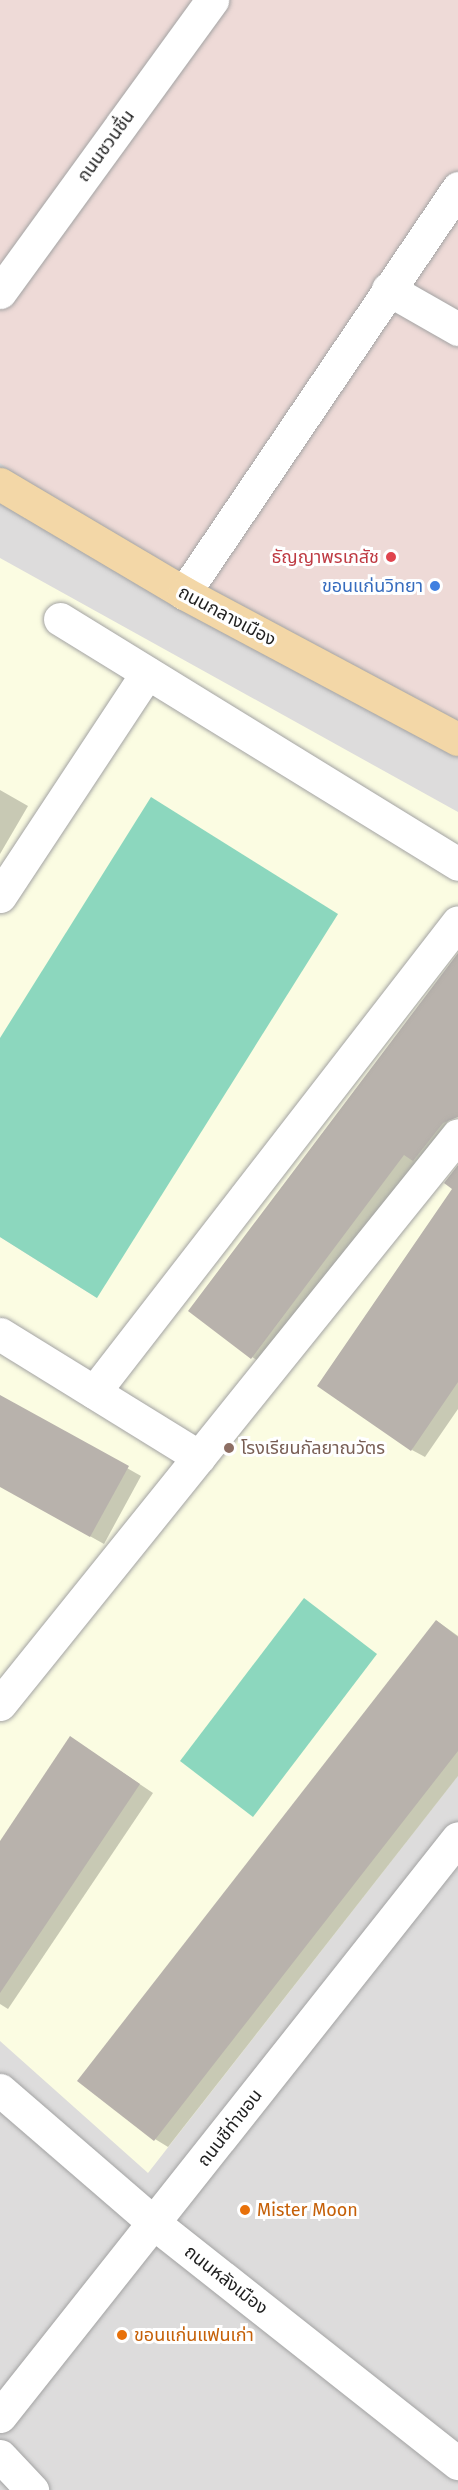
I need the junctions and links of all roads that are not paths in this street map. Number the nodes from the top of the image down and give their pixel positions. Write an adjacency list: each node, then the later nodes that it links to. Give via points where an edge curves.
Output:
1 (212, 0): 4 (street, ถนนชวนชื่น)
2 (458, 188): 3 (street)
3 (388, 290): 5 (street); 7 (street)
4 (0, 292)
5 (458, 329)
6 (0, 484): 7 (main road, ถนนกลางเมือง)
7 (184, 593): 10 (main road, ถนนกลางเมือง)
8 (60, 619): 9 (street)
9 (147, 673): 11 (street); 12 (street)
10 (458, 739)
11 (458, 864)
12 (0, 896)
13 (458, 922): 16 (street)
14 (458, 1135): 17 (street)
15 (0, 1334): 16 (street)
16 (94, 1392): 17 (street)
17 (199, 1457): 18 (street)
18 (0, 1704)
19 (458, 1838): 21 (street, ถนนชีท่าขอน)
20 (0, 2090): 21 (street, ถนนหลังเมือง)
21 (154, 2224): 22 (street, ถนนชีท่าขอน); 24 (street, ถนนหลังเมือง)
22 (0, 2416)
23 (0, 2456): 25 (street)
24 (458, 2463)
25 (32, 2490)

